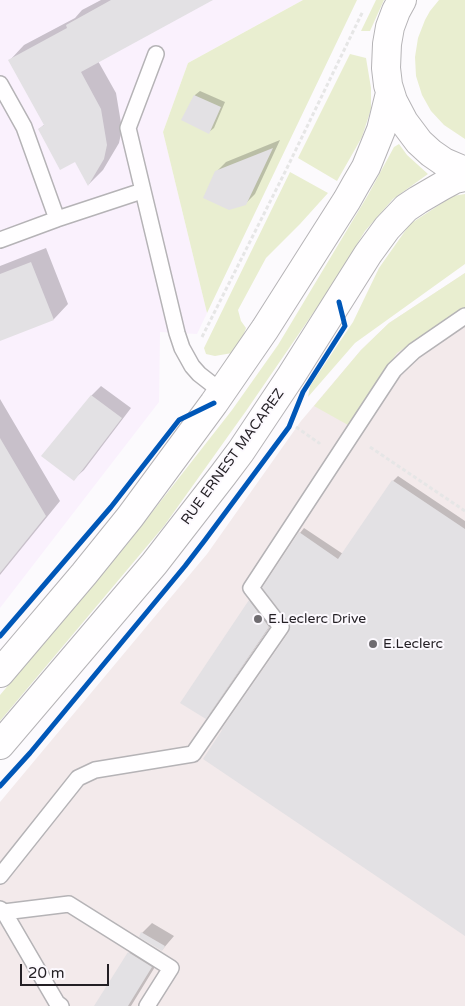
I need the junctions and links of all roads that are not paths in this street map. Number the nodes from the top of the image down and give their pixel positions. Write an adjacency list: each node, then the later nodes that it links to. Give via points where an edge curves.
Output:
1 (402, 0): 4 (main road, via 390,27 387,44)
2 (156, 54): 7 (lane, via 128,128)
3 (0, 84): 8 (lane, via 24,127)
4 (390, 93): 5 (main road, via 400,116 419,142 444,162); 11 (main road, via 381,130 352,192)
5 (465, 171)
6 (465, 177): 13 (main road, RUE ERNEST MACAREZ, via 455,179 418,200 387,228 279,395 218,482 154,564)
7 (142, 191): 8 (lane); 11 (lane, via 182,348 199,374)
8 (57, 219): 9 (lane)
9 (0, 240)
10 (465, 316): 14 (lane, via 426,342 394,370 250,588 281,627 193,754 96,770 78,778)
11 (222, 392): 12 (main road, via 130,517)
12 (0, 673)
13 (0, 745)
14 (0, 876)
15 (2, 910): 16 (lane); 17 (lane, via 69,904 171,968)
16 (61, 1006)
17 (147, 1006)

